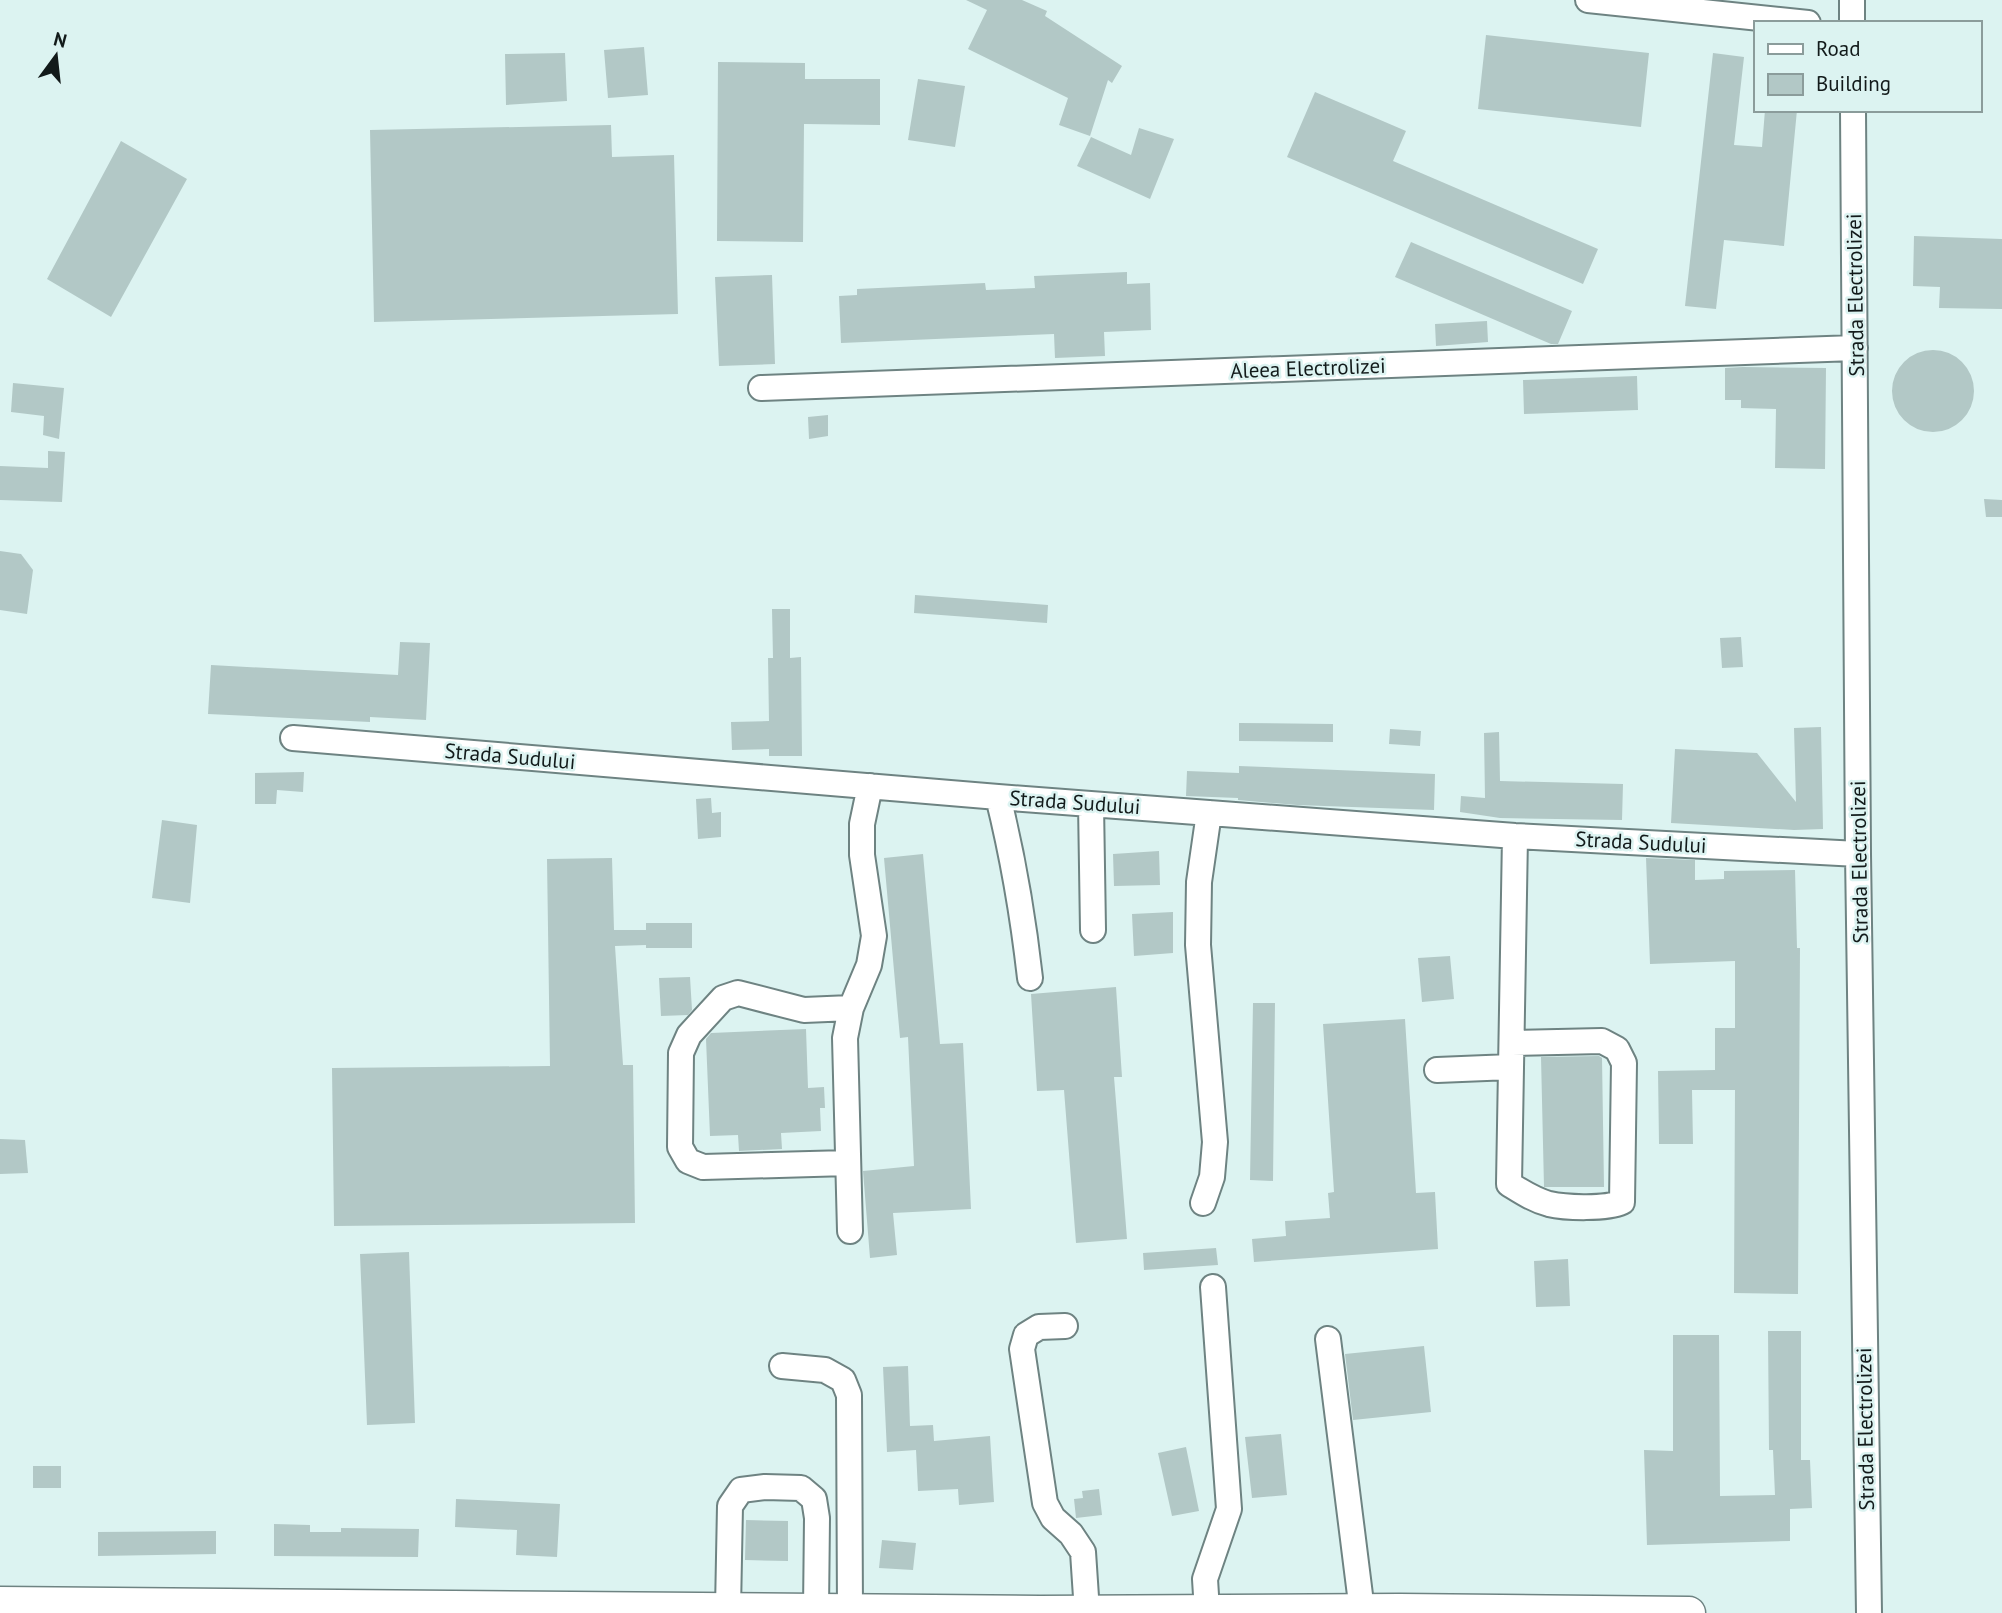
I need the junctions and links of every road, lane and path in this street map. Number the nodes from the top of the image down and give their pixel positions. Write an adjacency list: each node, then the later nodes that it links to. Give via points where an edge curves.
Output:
1 (1588, 0): 3 (street)
2 (1852, 0): 4 (street)
3 (1789, 21)
4 (1852, 21)
5 (1853, 112): 6 (street, Strada Electrolizei)
6 (1855, 348): 7 (street, Aleea Electrolizei); 14 (street, Strada Electrolizei)
7 (761, 388)
8 (293, 738): 9 (street, Strada Sudului)
9 (870, 786): 10 (street, Strada Sudului); 17 (street, via 862,824 862,855 874,936 869,965)
10 (999, 797): 11 (street, Strada Sudului); 16 (street, via 1017,877)
11 (1091, 804): 12 (street, Strada Sudului); 15 (street)
12 (1209, 813): 13 (street, Strada Sudului); 21 (street, via 1199,882 1198,944 1215,1142 1212,1177)
13 (1515, 836): 14 (street, Strada Sudului); 18 (street)
14 (1858, 854): 35 (street, Strada Electrolizei)
15 (1093, 930)
16 (1030, 978)
17 (851, 1008): 20 (street, via 845,1038); 20 (street, via 804,1010 738,993 723,998 708,1012 681,1053 680,1147 688,1161 704,1167)
18 (1511, 1055): 18 (street, via 1602,1041 1616,1049 1624,1063 1622,1202 1612,1206 1551,1205 1509,1184); 19 (street)
19 (1437, 1070)
20 (848, 1163): 22 (street)
21 (1203, 1203)
22 (850, 1231)
23 (1213, 1287): 31 (street, via 1229,1509 1205,1579)
24 (1065, 1326): 33 (street, via 1039,1327 1026,1335 1022,1349 1045,1503 1083,1552)
25 (1328, 1339): 32 (street)
26 (782, 1366): 30 (street, via 825,1370 843,1380 849,1395)
27 (0, 1603): 28 (main road)
28 (728, 1609): 29 (main road); 29 (street, via 730,1506 741,1490 765,1487 801,1488 814,1499)
29 (816, 1610): 30 (main road)
30 (850, 1610): 33 (main road)
31 (1207, 1611): 32 (main road); 33 (main road)
32 (1362, 1611): 34 (main road)
33 (1087, 1612)
34 (1689, 1613)
35 (1869, 1613)

